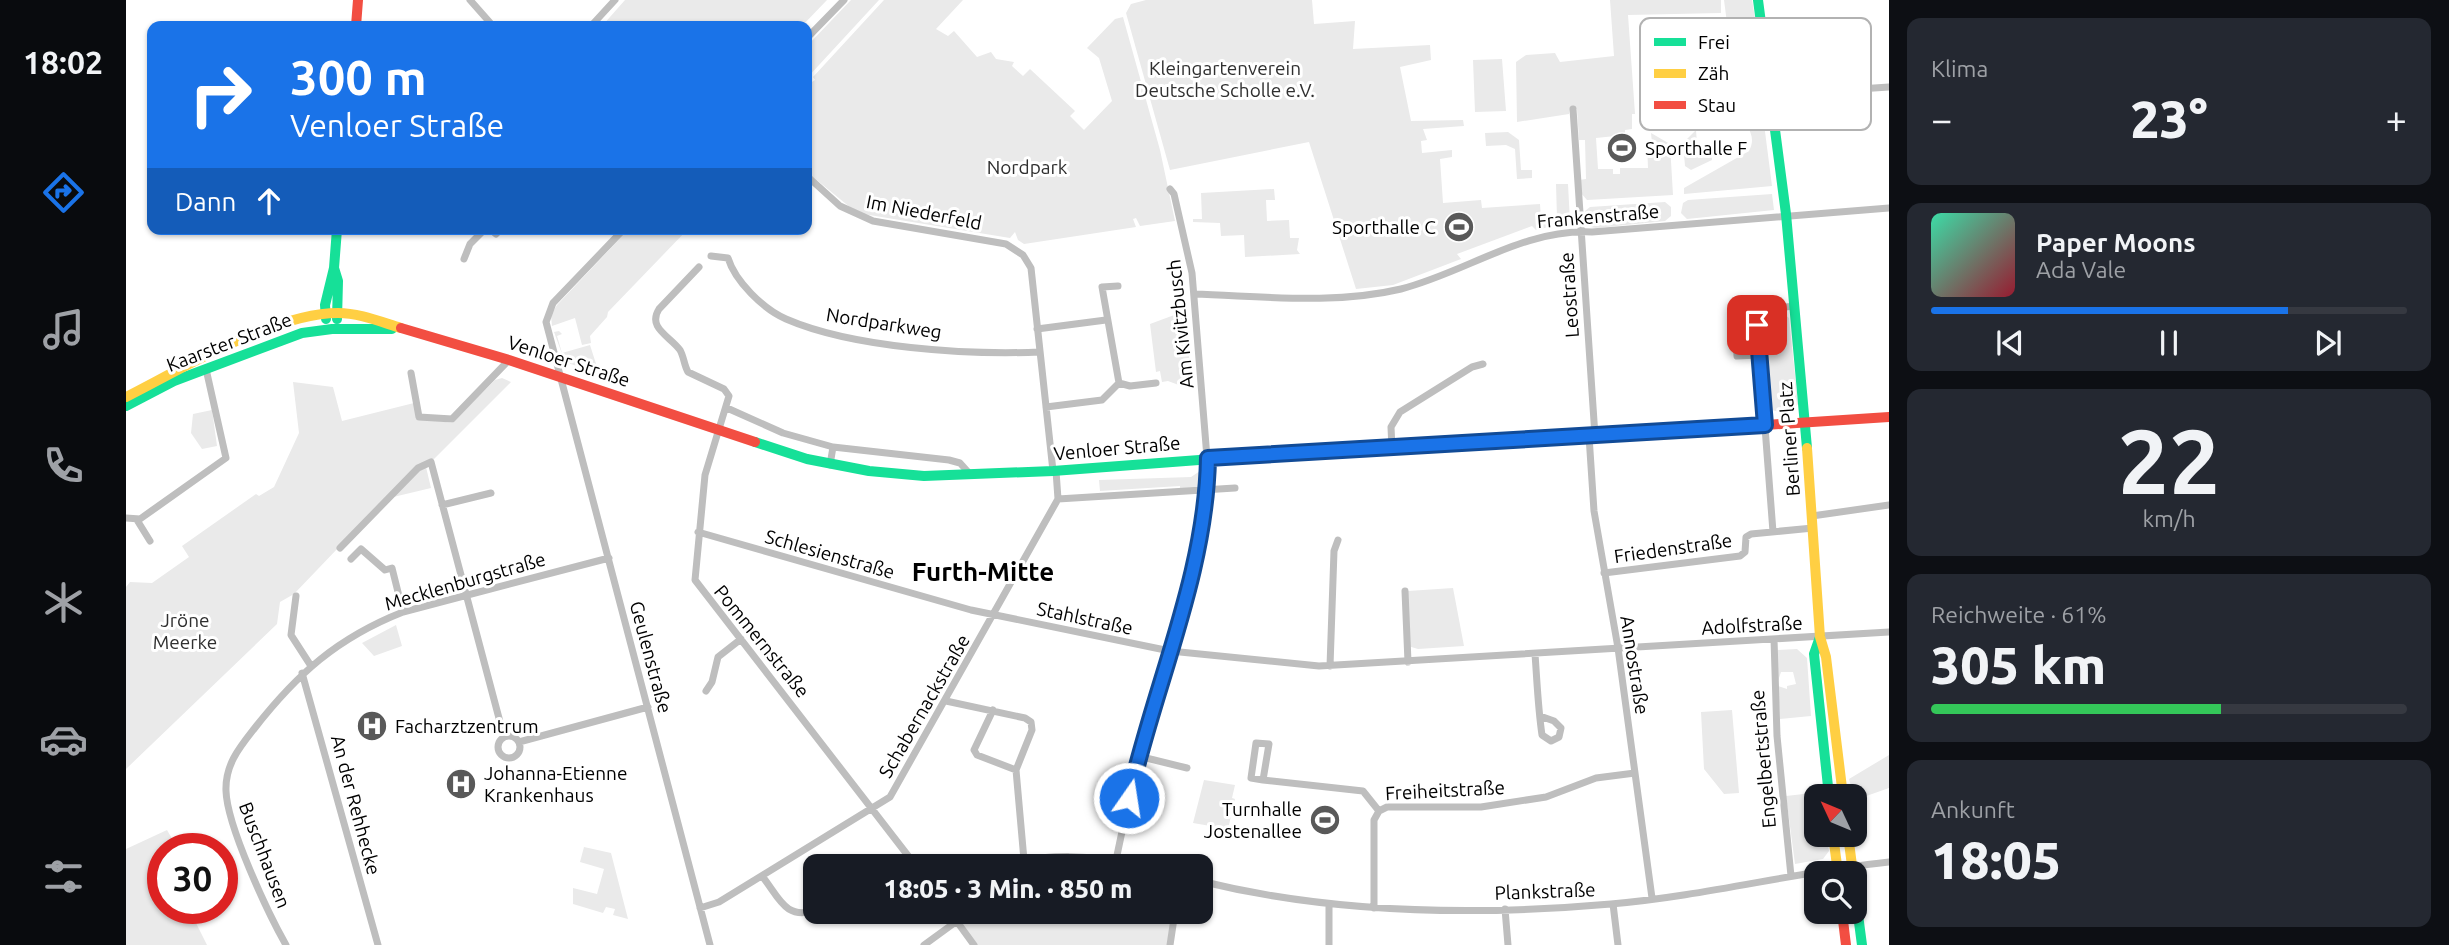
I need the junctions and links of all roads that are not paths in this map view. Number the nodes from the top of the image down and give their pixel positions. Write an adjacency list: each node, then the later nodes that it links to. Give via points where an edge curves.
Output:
1 (358, 0): 7 (main road)
2 (471, 0): 8 (street)
3 (615, 0): 9 (street)
4 (844, 0): 10 (street)
5 (1758, 0): 6 (main road, Berliner Platz)
6 (1760, 18)
7 (356, 21)
8 (489, 21)
9 (596, 21)
10 (812, 33)
11 (1889, 87): 12 (street)
12 (1871, 88)
13 (1573, 109): 19 (street, Leostraße)
14 (1775, 130): 18 (main road, Berliner Platz)
15 (812, 181): 35 (street, Im Niederfeld, via 840,206 873,222 1008,244 1031,268)
16 (1170, 189): 28 (street, Am Kivitzbusch, via 1184,233)
17 (1889, 208): 18 (street, Frankenstraße)
18 (1786, 214): 19 (street, Frankenstraße); 29 (main road, Berliner Platz)
19 (1580, 232): 28 (street, Frankenstraße, via 1531,238 1420,283 1381,293 1341,297); 55 (street, Leostraße)
20 (337, 235): 26 (main road)
21 (480, 235): 24 (street)
22 (618, 235): 44 (street, Geulenstraße, via 549,308 547,328)
23 (711, 256): 38 (street, Nordparkweg, via 728,258 734,274 770,309 798,323 890,343)
24 (464, 259)
25 (699, 267): 50 (street, via 659,309 655,323 679,350 688,372 727,391)
26 (334, 268): 31 (main road); 32 (main road)
27 (1118, 286): 33 (street, via 1102,287)
28 (1194, 294): 58 (street, Am Kivitzbusch)
29 (1795, 306): 30 (street); 52 (main road, Berliner Platz)
30 (1756, 309): 39 (street, Berliner Platz); 39 (street, via 1735,312 1736,354)
31 (338, 313): 32 (main road, Venloer Straße); 34 (main road); 36 (main road, Venloer Straße)
32 (325, 314): 34 (main road); 37 (main road, Kaarster Straße)
33 (1106, 320): 35 (street); 45 (street, via 1111,326)
34 (332, 328): 36 (main road, Venloer Straße); 42 (main road, Kaarster Straße, via 291,336)
35 (1037, 329): 38 (street)
36 (407, 330): 40 (main road, Venloer Straße)
37 (236, 341): 42 (main road, via 208,359); 47 (main road, Kaarster Straße)
38 (1040, 352): 49 (street)
39 (1759, 355): 53 (street, Berliner Platz)
40 (509, 360): 43 (street, via 452,419 419,417); 44 (main road, Venloer Straße)
41 (1483, 364): 57 (street, via 1400,412 1391,427)
42 (206, 369): 48 (main road, Kaarster Straße); 70 (street, via 226,458)
43 (411, 373)
44 (561, 377): 54 (main road, Venloer Straße); 77 (street, Geulenstraße)
45 (1119, 383): 46 (street); 49 (street, via 1102,400)
46 (1156, 383)
47 (126, 397)
48 (126, 406)
49 (1046, 407): 60 (street)
50 (727, 408): 54 (street); 56 (street, Venloer Straße, via 783,433)
51 (1889, 417): 52 (main road, Venloer Straße)
52 (1806, 422): 53 (main road, Venloer Straße); 68 (main road, Berliner Platz)
53 (1765, 425): 55 (main road, Venloer Straße); 73 (street, Berliner Platz)
54 (720, 429): 59 (main road, Venloer Straße); 72 (street, Pommernstraße, via 705,475)
55 (1592, 436): 57 (main road, Venloer Straße); 79 (street, Annostraße, via 1594,510)
56 (833, 447): 59 (street); 61 (street, Venloer Straße, via 949,460 960,463)
57 (1392, 449): 58 (main road, Venloer Straße)
58 (1208, 458): 60 (main road, Venloer Straße); 63 (street, Am Kivitzbusch)
59 (830, 465): 61 (main road, Venloer Straße, via 925,476)
60 (1054, 471): 61 (main road, Venloer Straße); 65 (street)
61 (969, 474)
62 (1235, 488): 63 (street)
63 (1206, 490): 65 (street); 90 (street, Am Kivitzbusch, via 1191,576)
64 (491, 493): 66 (street)
65 (1058, 499): 84 (street, Schabernackstraße)
66 (442, 505): 76 (street, via 431,462 418,468); 82 (street)
67 (1889, 505): 68 (street)
68 (1812, 516): 71 (main road, Berliner Platz)
69 (126, 519): 70 (street)
70 (137, 520): 75 (street)
71 (1813, 528): 73 (street); 86 (main road, Berliner Platz)
72 (698, 532): 84 (street, Schlesienstraße); 87 (street, Pommernstraße, via 697,584)
73 (1773, 532): 79 (street, Friedenstraße, via 1748,535 1740,556)
74 (1338, 540): 94 (street)
75 (150, 541)
76 (340, 548)
77 (609, 558): 82 (street, Mecklenburgstraße); 98 (street, Geulenstraße)
78 (351, 559): 83 (street, via 361,549 385,570 393,568)
79 (1604, 573): 89 (street, Annostraße)
80 (1405, 591): 92 (street)
81 (296, 596): 93 (street, via 290,635)
82 (466, 596): 83 (street, Mecklenburgstraße); 101 (street)
83 (403, 612): 93 (street, Mecklenburgstraße, via 363,630)
84 (994, 615): 90 (street, Stahlstraße); 97 (street, Schabernackstraße)
85 (1889, 632): 86 (street, Adolfstraße)
86 (1820, 637): 88 (street, Adolfstraße); 108 (main road, via 1814,654); 109 (main road)
87 (741, 639): 96 (street, via 718,657); 110 (street, Pommernstraße)
88 (1774, 639): 89 (street, Adolfstraße); 119 (street, Engelbertstraße, via 1777,743)
89 (1618, 648): 91 (street, Adolfstraße); 106 (street, Annostraße)
90 (1170, 651): 94 (street, Stahlstraße); 103 (street, Am Kivitzbusch)
91 (1535, 654): 92 (street, Adolfstraße); 100 (street)
92 (1408, 662): 94 (street, Stahlstraße)
93 (312, 666): 95 (street, Mecklenburgstraße)
94 (1330, 666)
95 (302, 674): 133 (street, Buschhausen, via 237,751 226,778 231,815); 134 (street, An der Rehhecke)
96 (706, 691)
97 (946, 701): 99 (street); 110 (street, Schabernackstraße, via 890,797)
98 (648, 707): 102 (street); 124 (street, Geulenstraße)
99 (993, 710): 105 (street, via 1031,722); 105 (street, via 974,750)
100 (1539, 716)
101 (505, 737): 102 (street); 102 (street, via 498,749 505,758 517,755)
102 (519, 742)
103 (1138, 756): 104 (street); 114 (street, Am Kivitzbusch)
104 (1186, 768)
105 (1016, 770): 113 (street)
106 (1635, 773): 111 (street, Freiheitstraße, via 1596,778 1536,799 1460,809 1387,807); 121 (street, Annostraße)
107 (1264, 780): 107 (street, via 1269,744 1256,743 1251,778); 111 (street, Freiheitstraße, via 1363,791)
108 (1828, 784)
109 (1842, 784)
110 (872, 810): 112 (street, Pommernstraße); 118 (street, Schabernackstraße)
111 (1379, 811): 125 (street, via 1374,820)
112 (906, 854)
113 (1023, 854)
114 (1117, 854)
115 (1889, 862): 116 (street, Plankstraße)
116 (1867, 867)
117 (1804, 875): 119 (street, Plankstraße)
118 (762, 876): 124 (street, Schabernackstraße); 127 (street, via 790,912)
119 (1791, 876): 121 (street, Plankstraße)
120 (1213, 884): 123 (street, Plankstraße)
121 (1652, 898): 122 (street, Plankstraße)
122 (1613, 904): 126 (street, Plankstraße); 141 (street)
123 (1329, 905): 125 (street, Plankstraße); 139 (street)
124 (700, 908): 135 (street, Geulenstraße)
125 (1374, 908): 126 (street, Plankstraße)
126 (1505, 909): 140 (street)
127 (803, 914)
128 (953, 924): 136 (street)
129 (959, 924): 137 (street)
130 (1173, 924): 138 (street)
131 (1843, 924): 142 (main road)
132 (1859, 924): 143 (main road)
133 (286, 945)
134 (377, 945)
135 (710, 945)
136 (925, 945)
137 (974, 945)
138 (1170, 945)
139 (1329, 945)
140 (1508, 945)
141 (1618, 945)
142 (1846, 945)
143 (1861, 945)

